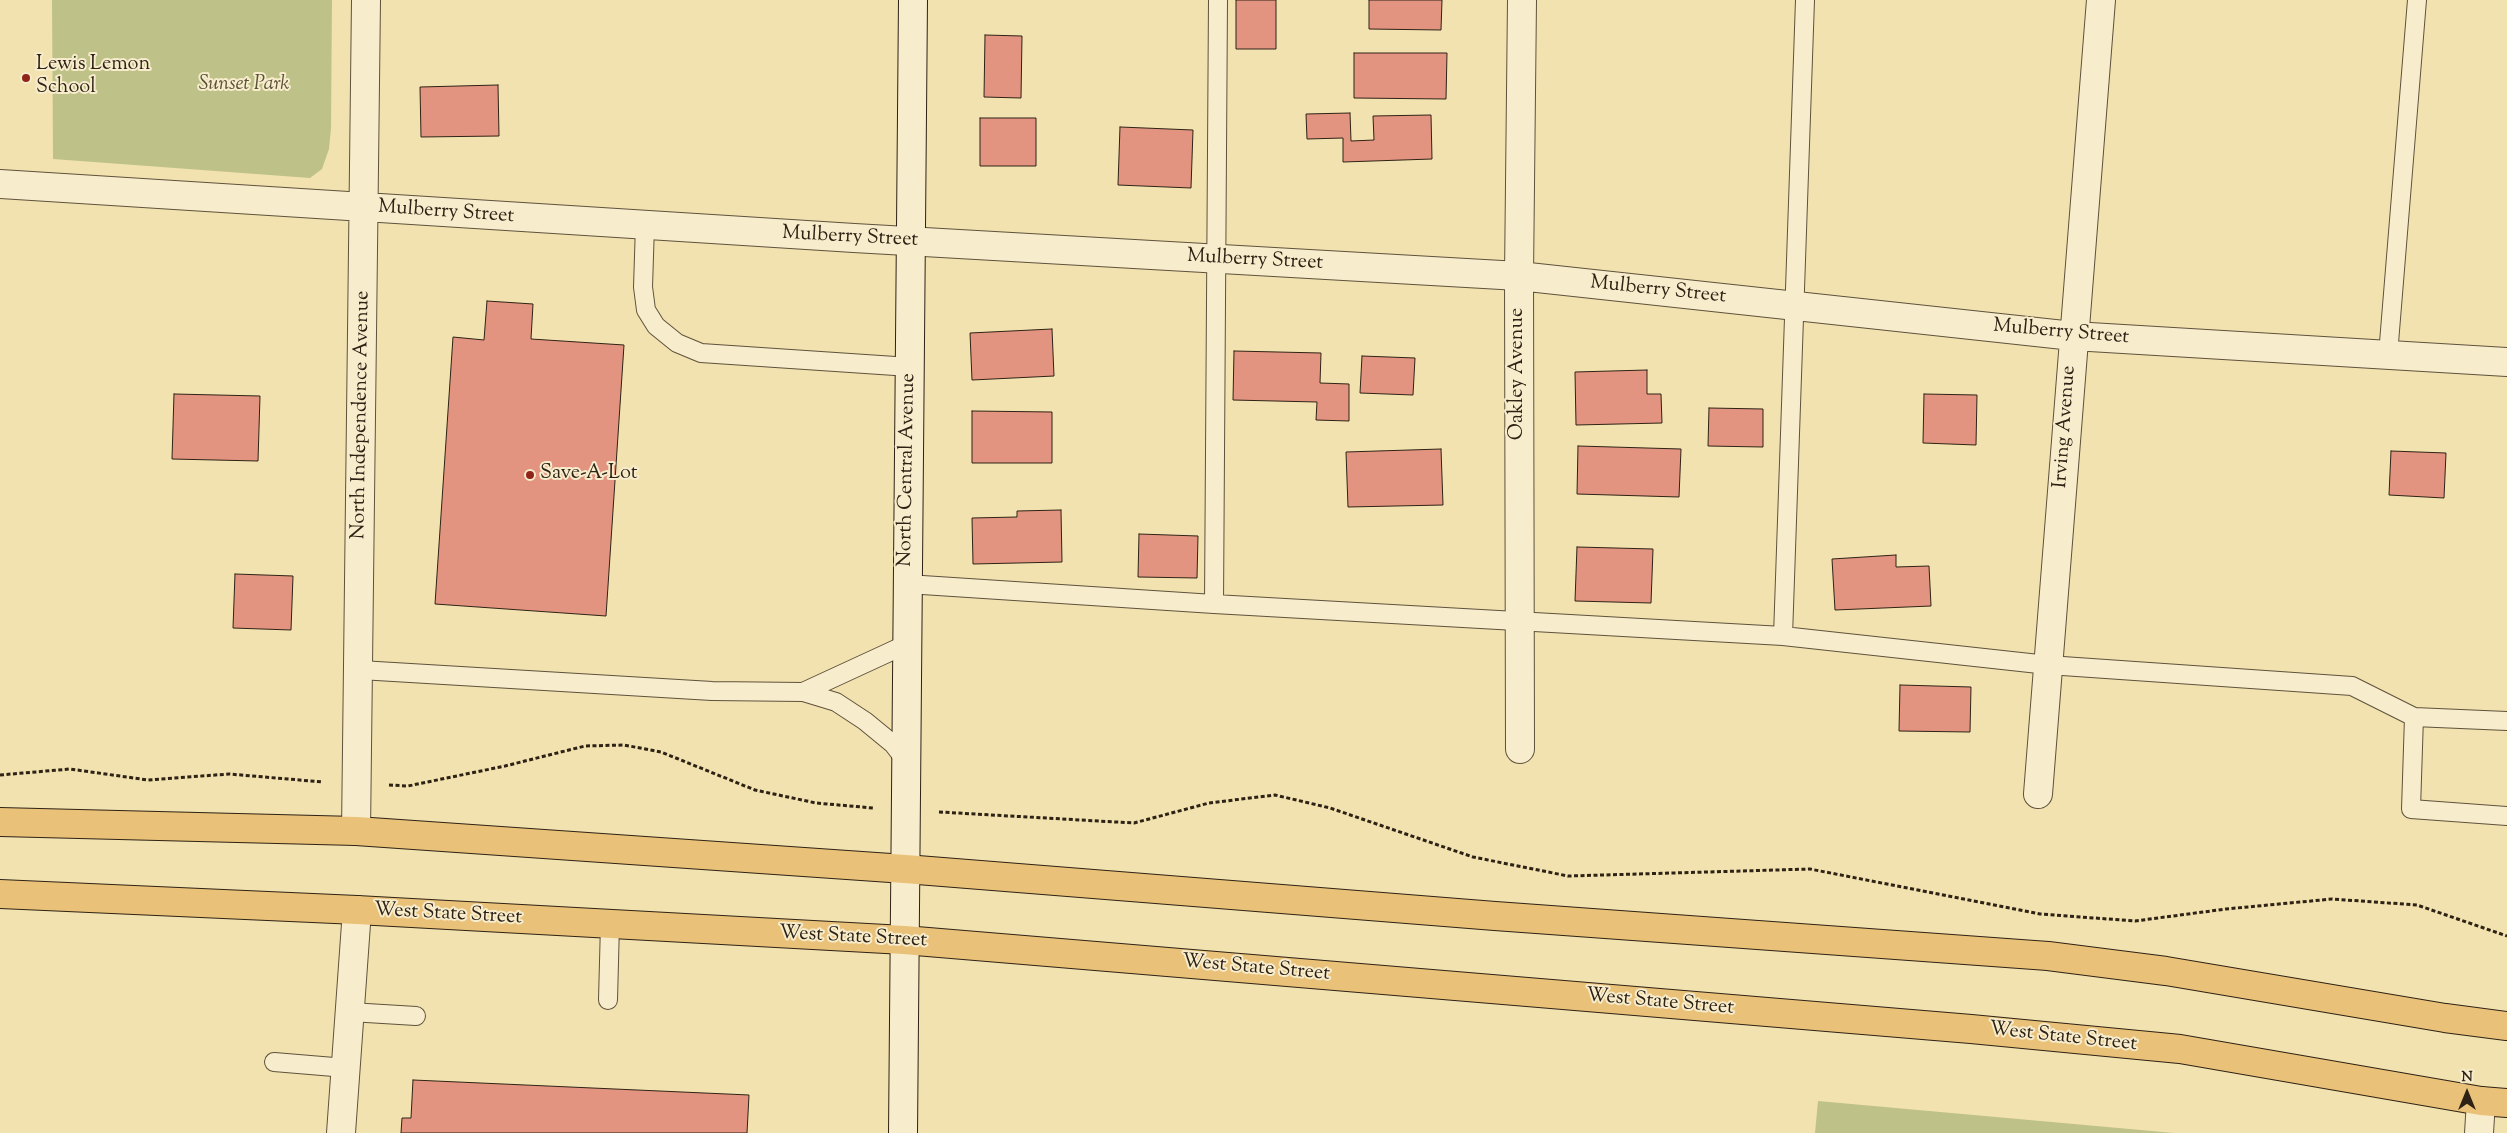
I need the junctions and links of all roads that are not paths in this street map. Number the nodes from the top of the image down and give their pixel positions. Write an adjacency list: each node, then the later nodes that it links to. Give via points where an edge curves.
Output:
1 (366, 0): 9 (street, North Independence Avenue)
2 (913, 0): 11 (street, North Central Avenue)
3 (1218, 0): 12 (lane)
4 (1522, 0): 13 (street, Oakley Avenue)
5 (1805, 0): 14 (lane)
6 (2100, 0): 15 (street, Irving Avenue)
7 (2418, 0): 16 (lane)
8 (0, 184): 9 (street, Mulberry Street)
9 (364, 208): 10 (street, Mulberry Street); 25 (street, North Independence Avenue)
10 (645, 225): 11 (street, Mulberry Street); 18 (lane, via 646,310 656,326 676,343 701,353)
11 (910, 242): 12 (street, Mulberry Street); 18 (street, North Central Avenue)
12 (1218, 259): 13 (street, Mulberry Street); 20 (lane)
13 (1519, 276): 14 (street, Mulberry Street); 21 (street, Oakley Avenue)
14 (1794, 306): 15 (street, Mulberry Street); 22 (lane)
15 (2073, 336): 16 (street, Mulberry Street); 24 (street, Irving Avenue)
16 (2388, 355): 17 (street, Mulberry Street)
17 (2507, 362)
18 (910, 367): 19 (street, North Central Avenue)
19 (907, 584): 20 (lane); 23 (street, North Central Avenue)
20 (1214, 604): 21 (lane)
21 (1520, 622): 22 (lane); 29 (street, Oakley Avenue)
22 (1783, 636): 24 (lane)
23 (907, 644): 26 (lane); 30 (street, North Central Avenue)
24 (2048, 665): 27 (lane, via 2352,686); 31 (street, Irving Avenue)
25 (360, 670): 26 (lane, via 712,691); 34 (street, North Independence Avenue)
26 (803, 692): 30 (lane, via 836,702 865,721 893,744)
27 (2414, 717): 28 (lane); 32 (lane, via 2411,809)
28 (2507, 721)
29 (1520, 749)
30 (906, 761): 35 (street, North Central Avenue)
31 (2038, 794)
32 (2507, 816)
33 (0, 822): 34 (main road)
34 (356, 831): 35 (main road)
35 (905, 869): 39 (street, North Central Avenue); 43 (main road, via 2048,956 2166,971)
36 (0, 894): 37 (main road, West State Street)
37 (357, 910): 38 (main road, West State Street); 41 (street)
38 (610, 924): 39 (main road, West State Street); 40 (lane)
39 (904, 940): 46 (main road, West State Street, via 2180,1049); 48 (street, North Central Avenue)
40 (608, 1000)
41 (350, 1012): 42 (lane); 45 (street)
42 (416, 1016)
43 (2507, 1026)
44 (274, 1062): 45 (lane)
45 (346, 1068): 47 (street)
46 (2494, 1102): 49 (street)
47 (341, 1133)
48 (903, 1133)
49 (2478, 1133)

